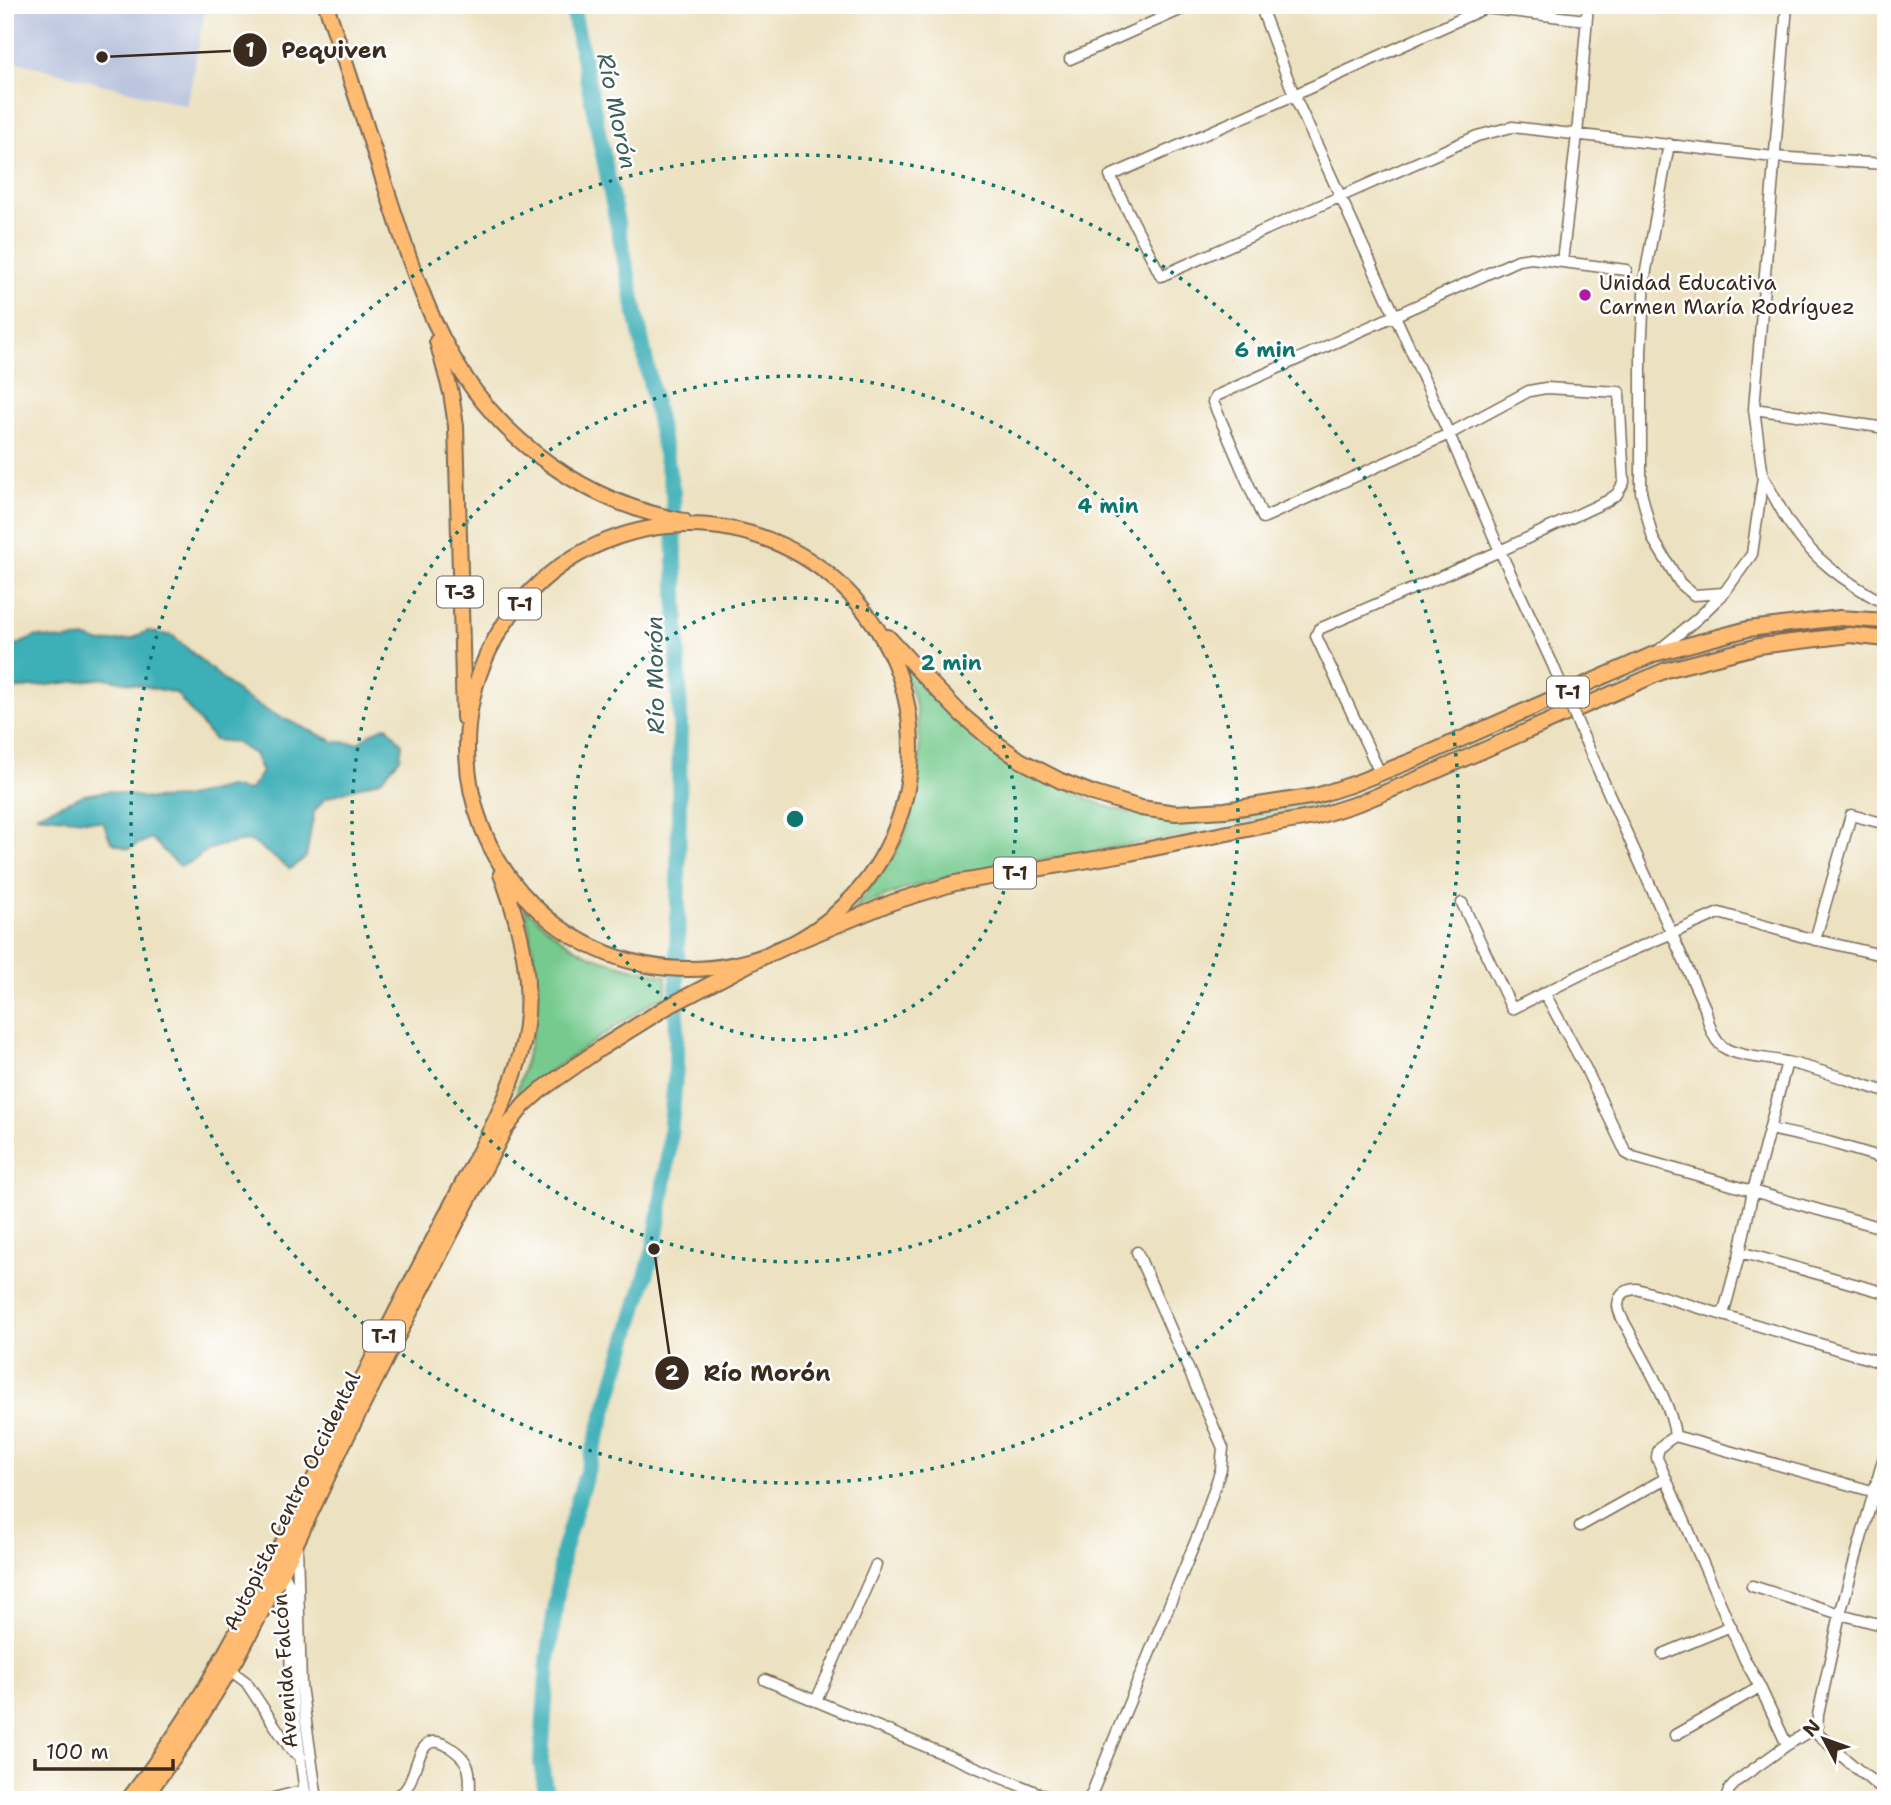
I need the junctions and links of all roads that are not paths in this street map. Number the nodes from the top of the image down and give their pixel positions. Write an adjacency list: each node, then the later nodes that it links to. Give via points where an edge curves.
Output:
1 (326, 5): 16 (highway, T-3)
2 (1191, 5): 7 (street)
3 (1260, 5): 8 (street)
4 (1588, 5): 6 (street)
5 (1787, 5): 11 (street)
6 (1586, 20): 8 (street, via 1485,8); 9 (street)
7 (1070, 58)
8 (1294, 95): 13 (street); 13 (street, via 1110,176 1161,276)
9 (1577, 135): 10 (street); 13 (street, via 1513,127 1477,136); 14 (street)
10 (1668, 144): 11 (street); 24 (street, via 1644,276 1641,492 1653,539 1680,583 1694,595)
11 (1774, 157): 12 (street); 18 (street)
12 (1886, 164)
13 (1340, 197): 17 (street)
14 (1562, 262): 15 (street); 17 (street, via 1518,260)
15 (1626, 270)
16 (423, 294): 22 (highway, T-3, via 457,364 483,401 520,440 579,484); 30 (highway, T-3, via 456,426)
17 (1394, 316): 20 (street); 20 (street, via 1216,396 1213,402 1264,519)
18 (1754, 409): 19 (street); 21 (street)
19 (1886, 428)
20 (1449, 434): 23 (street); 23 (street, via 1529,391 1619,392 1624,482 1617,494)
21 (1763, 477): 24 (street, via 1752,554); 25 (street, via 1810,550 1855,588)
22 (662, 522): 26 (highway, T-1, via 759,536 829,574); 30 (highway, T-1, via 586,551 556,570 517,608 497,637 476,687)
23 (1500, 551): 31 (street, via 1319,629 1316,636); 35 (street, bridge)
24 (1724, 593): 29 (street)
25 (1886, 604)
26 (861, 606): 31 (highway, T-1, via 945,699 988,737 1042,772 1110,799 1176,813 1225,810 1316,796); 37 (highway, T-1, via 890,650 902,684 911,736 906,790 890,841 861,886 808,934)
27 (1886, 621): 29 (highway, T-1, via 1840,618 1748,629)
28 (1886, 639): 37 (highway, T-1, via 1850,635 1759,646 1666,670 1427,775 1315,817 955,883 893,902)
29 (1654, 654): 31 (highway, T-1)
30 (468, 757): 33 (highway, T-1, via 472,793)
31 (1380, 773)
32 (1886, 824): 36 (street, via 1851,815)
33 (489, 843): 37 (highway, T-1, via 517,888 536,908 586,944 611,955 669,968 701,968 742,962); 58 (highway, Autopista Centro Occidental / T-1, via 518,924 527,967 526,1027 518,1063 490,1132 345,1413)
34 (1462, 903): 39 (street, via 1512,1009)
35 (1671, 934): 36 (street, via 1719,913); 39 (street); 40 (street, via 1720,1045)
36 (1815, 940): 38 (street)
37 (776, 950): 57 (highway, Autopista Centro Occidental / T-1, via 633,1027 541,1090 511,1121)
38 (1886, 956)
39 (1545, 994): 44 (street, via 1626,1153)
40 (1787, 1062): 41 (street); 42 (street)
41 (1886, 1092)
42 (1770, 1129): 43 (street); 44 (street)
43 (1886, 1159)
44 (1753, 1191): 45 (street); 47 (street)
45 (1886, 1229)
46 (1137, 1252): 82 (street, via 1223,1448 1222,1469)
47 (1740, 1252): 48 (street); 49 (street)
48 (1886, 1293)
49 (1723, 1315): 50 (street); 51 (street, via 1637,1289 1626,1291 1618,1303 1658,1387)
50 (1886, 1364)
51 (1675, 1436): 53 (street, via 1657,1452); 54 (street)
52 (1886, 1449): 54 (street)
53 (1666, 1478): 56 (street); 62 (street)
54 (1874, 1492): 55 (street); 61 (street)
55 (1886, 1495)
56 (1580, 1526)
57 (298, 1539): 58 (highway, Autopista Centro Occidental / T-1); 78 (street, Avenida Falcón, via 301,1686)
58 (279, 1565): 65 (highway, Autopista Centro Occidental / T-1); 72 (street, Avenida Falcón, via 289,1584 291,1688)
59 (876, 1566): 68 (street)
60 (1752, 1586): 61 (street)
61 (1840, 1614): 63 (street); 69 (street)
62 (1731, 1626): 64 (street); 67 (street)
63 (1886, 1626)
64 (1664, 1654)
65 (226, 1664): 72 (street, via 246,1682 291,1750); 75 (highway, Autopista Centro Occidental / T-1, via 186,1740); 76 (highway, Autopista Centro Occidental / T-1)
66 (765, 1680): 68 (street)
67 (1760, 1687): 70 (street); 71 (street)
68 (816, 1701): 81 (street)
69 (1818, 1726): 71 (street); 73 (street, via 1817,1733)
70 (1675, 1735)
71 (1787, 1745): 83 (street, via 1735,1782)
72 (301, 1757): 74 (street, Avenida Falcón)
73 (1886, 1793)
74 (305, 1795): 77 (street)
75 (146, 1798)
76 (128, 1800)
77 (266, 1800)
78 (317, 1800)
79 (386, 1800): 80 (street, via 408,1788 421,1751 436,1742 446,1744 469,1767)
80 (470, 1800)
81 (1055, 1800)
82 (1089, 1800)
83 (1726, 1800)

